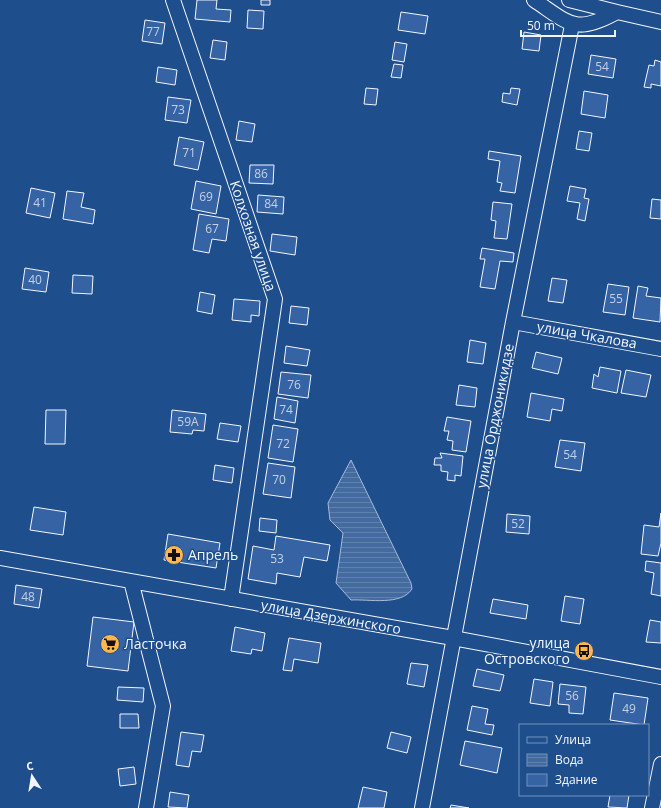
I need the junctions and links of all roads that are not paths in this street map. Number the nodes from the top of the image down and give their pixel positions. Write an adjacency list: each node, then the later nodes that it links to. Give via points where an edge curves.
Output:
1 (173, 0): 11 (street, Колхозная улица, via 275,300)
2 (534, 0): 6 (street)
3 (569, 0): 4 (street)
4 (617, 12): 5 (street); 6 (street, via 597,23)
5 (661, 22)
6 (572, 25): 7 (street, улица Орджоникидзе)
7 (513, 322): 8 (street, улица Чкалова); 12 (street, улица Орджоникидзе)
8 (661, 349)
9 (0, 558): 10 (street, улица Дзержинского)
10 (131, 580): 11 (street, улица Дзержинского); 15 (street, via 163,706)
11 (231, 600): 12 (street, улица Дзержинского)
12 (454, 638): 13 (street, улица Дзержинского); 16 (street, улица Орджоникидзе)
13 (661, 677)
14 (661, 764): 17 (street)
15 (146, 808)
16 (422, 808)
17 (652, 808)

